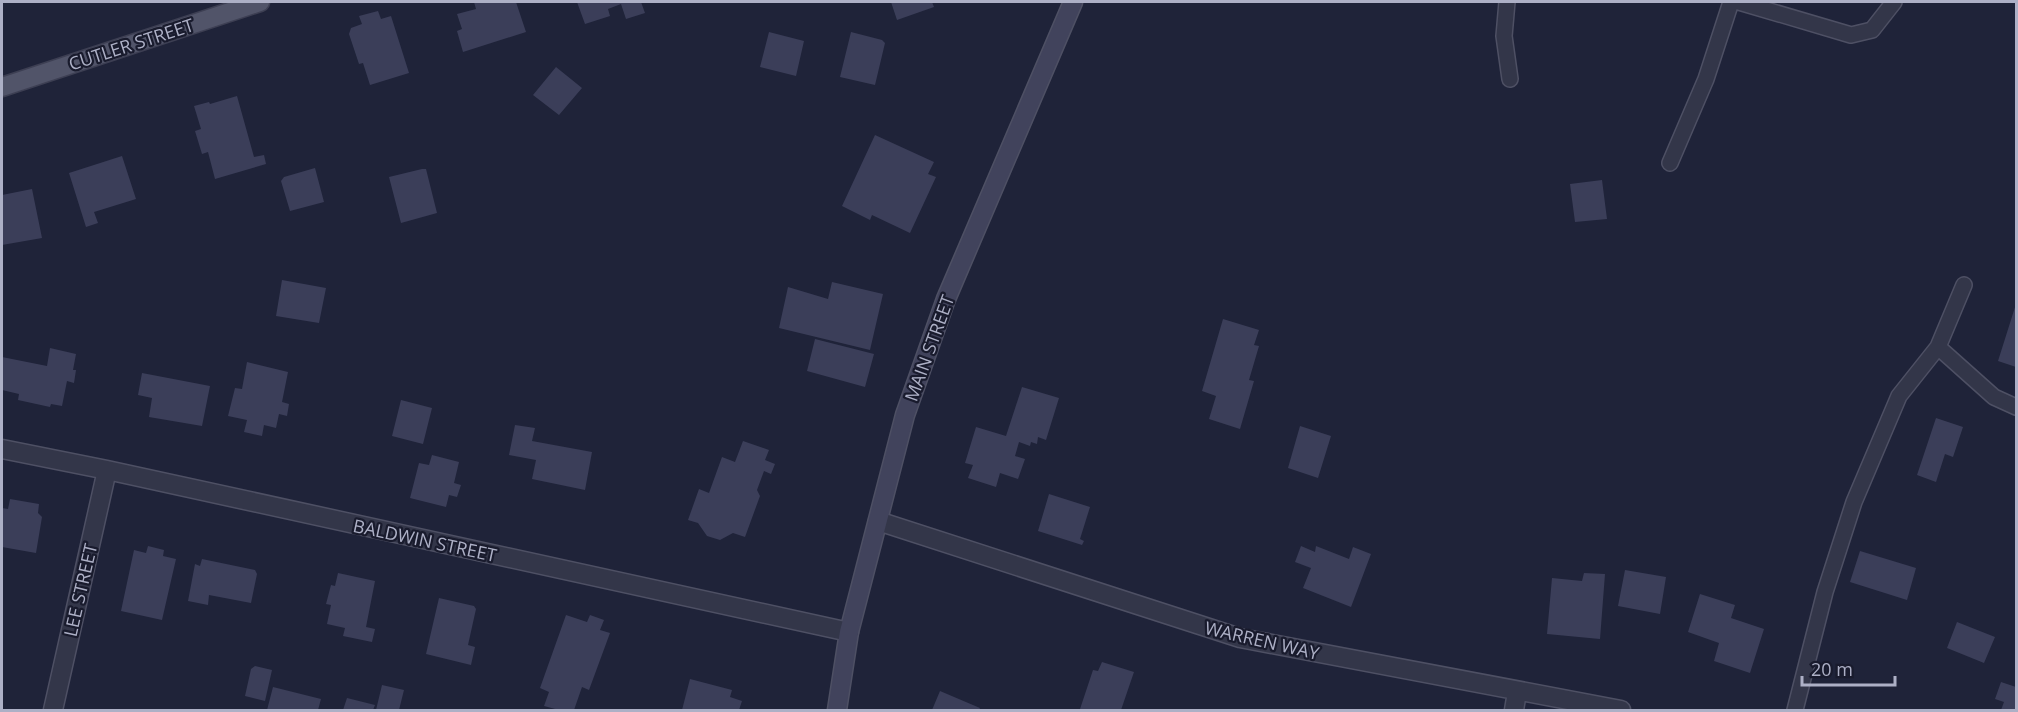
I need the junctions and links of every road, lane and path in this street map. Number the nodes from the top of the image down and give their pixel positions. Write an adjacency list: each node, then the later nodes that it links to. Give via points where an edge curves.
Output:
1 (260, 2): 8 (main road, CUTLER STREET)
2 (1073, 2): 15 (main road, MAIN STREET, via 946,299 905,415)
3 (1507, 2): 7 (lane, via 1504,36)
4 (1731, 2): 9 (lane, via 1706,79)
5 (1739, 2): 6 (lane, via 1851,35 1872,30)
6 (1894, 2)
7 (1510, 79)
8 (2, 87)
9 (1670, 163)
10 (1964, 285): 11 (lane)
11 (1938, 348): 12 (lane, via 1994,397); 22 (lane, via 1899,396 1854,501 1825,592)
12 (2016, 407)
13 (2, 449): 14 (street, BALDWIN STREET)
14 (107, 470): 16 (street, BALDWIN STREET); 18 (street, LEE STREET)
15 (878, 521): 16 (main road, MAIN STREET); 17 (street, WARREN WAY, via 1239,638)
16 (849, 632): 19 (main road, MAIN STREET)
17 (1517, 692): 20 (street); 21 (street, WARREN WAY)
18 (53, 711)
19 (837, 711)
20 (1514, 711)
21 (1621, 711)
22 (1795, 711)

